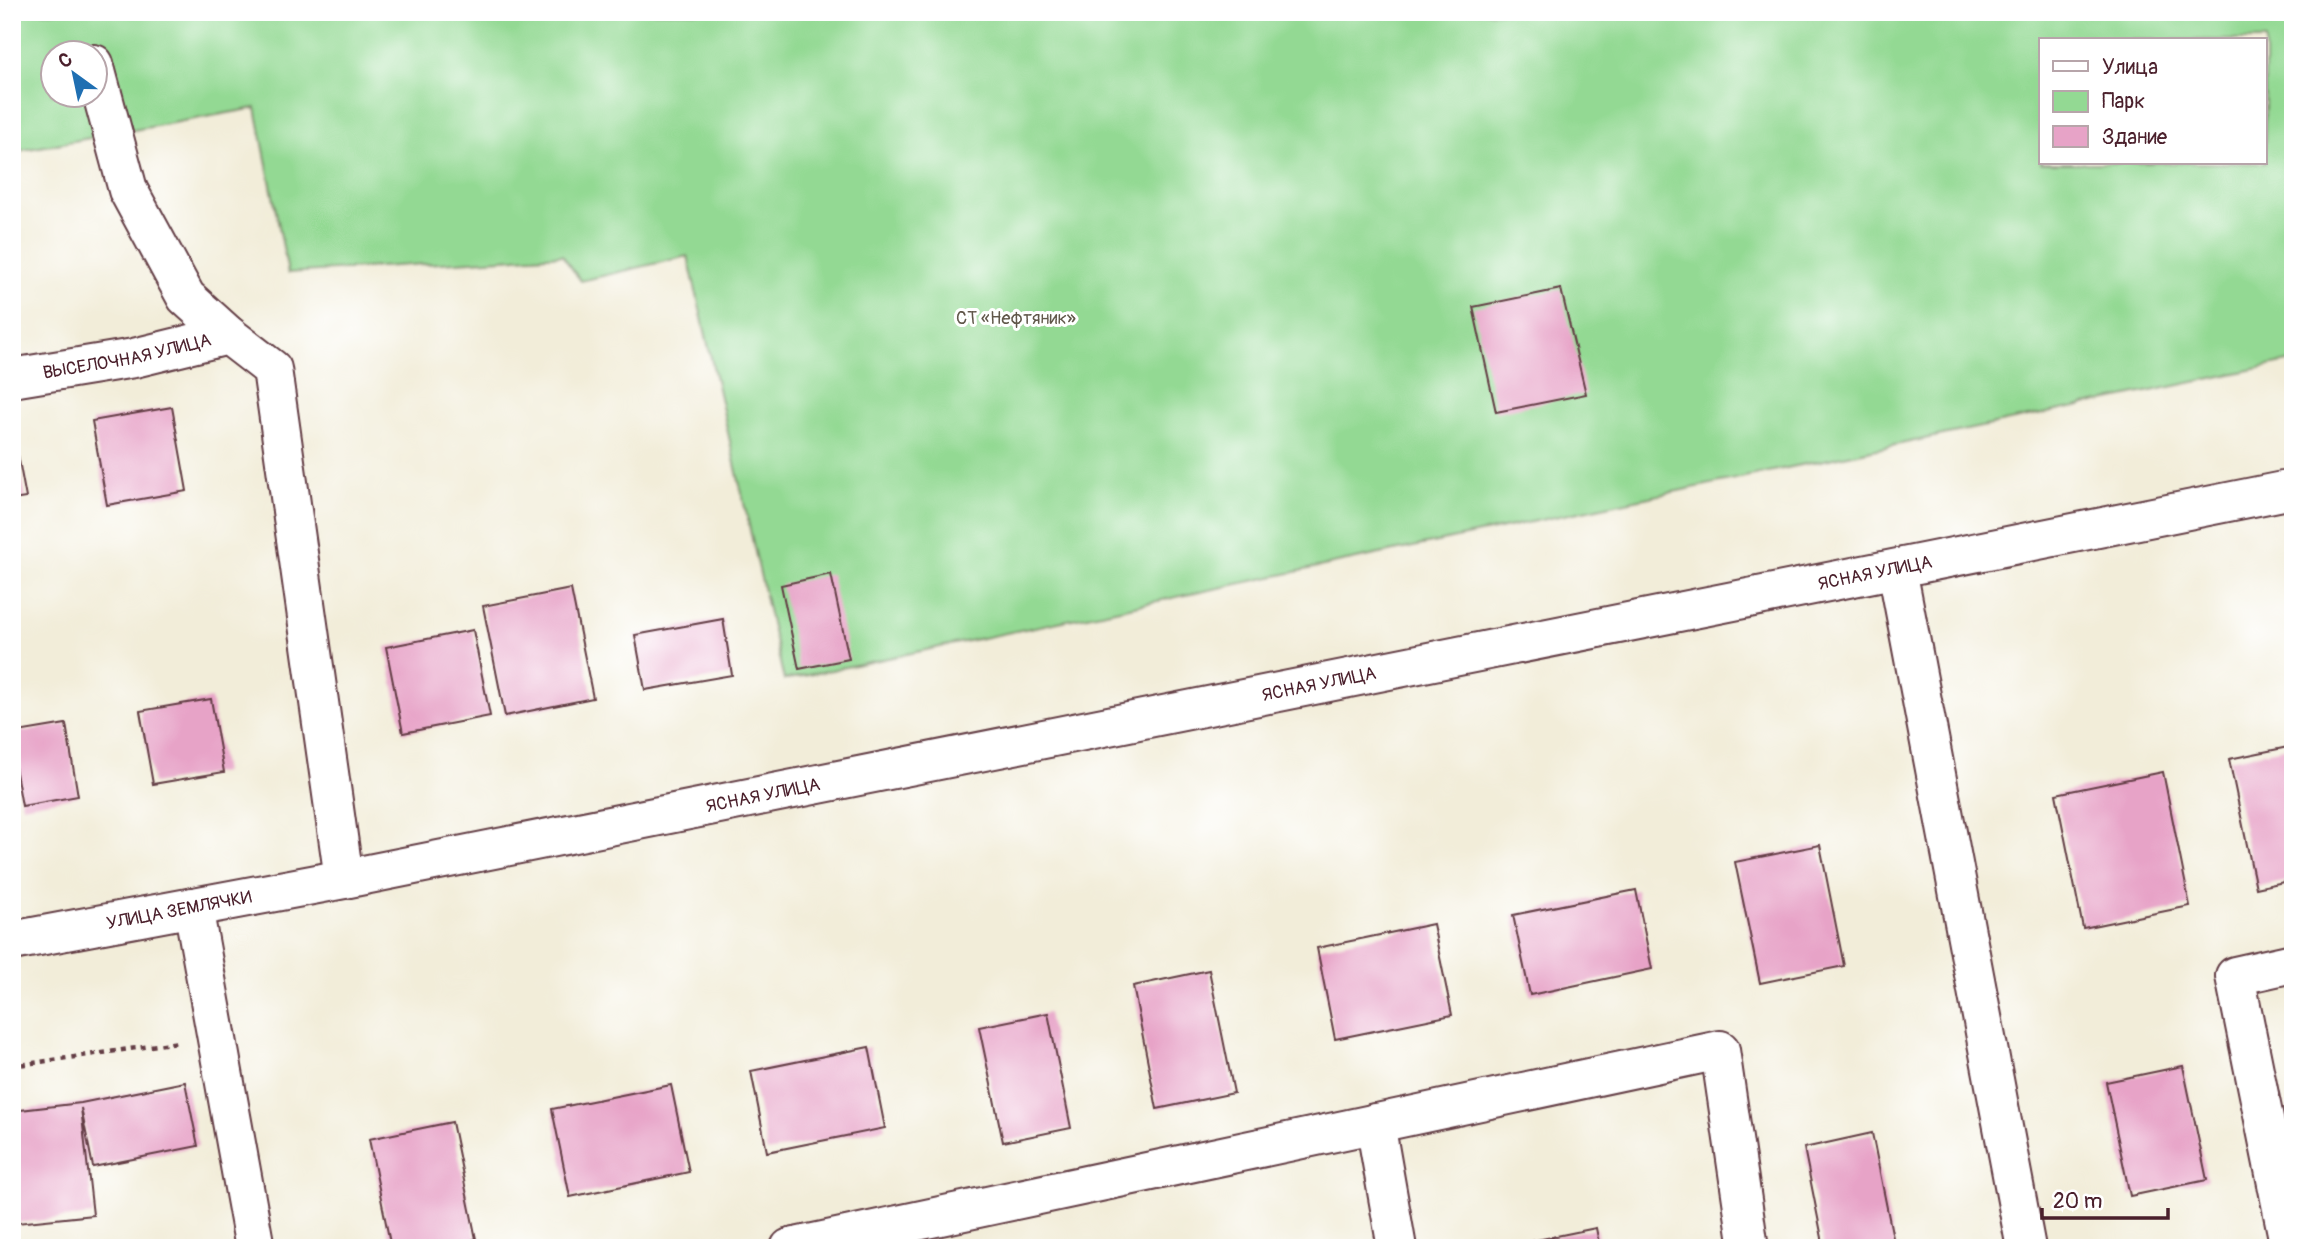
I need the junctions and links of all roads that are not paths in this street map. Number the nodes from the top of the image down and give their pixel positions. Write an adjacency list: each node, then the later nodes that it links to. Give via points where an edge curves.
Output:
1 (106, 108): 2 (main road, via 128,190 186,298)
2 (228, 335): 3 (main road, ВЫСЕЛОЧНАЯ УЛИЦА, via 134,358); 6 (main road, ВЫСЕЛОЧНАЯ УЛИЦА, via 272,369)
3 (12, 378)
4 (2293, 489): 5 (main road, ЯСНАЯ УЛИЦА)
5 (1897, 569): 6 (main road, ЯСНАЯ УЛИЦА); 15 (main road)
6 (344, 879): 7 (main road, УЛИЦА ЗЕМЛЯЧКИ)
7 (193, 907): 8 (main road, УЛИЦА ЗЕМЛЯЧКИ); 11 (main road)
8 (12, 942)
9 (2293, 963): 16 (main road, via 2235,976)
10 (1375, 1123): 12 (main road); 13 (main road); 14 (main road, via 1720,1049)
11 (255, 1248)
12 (790, 1248)
13 (1398, 1248)
14 (1749, 1248)
15 (2026, 1248)
16 (2290, 1248)

